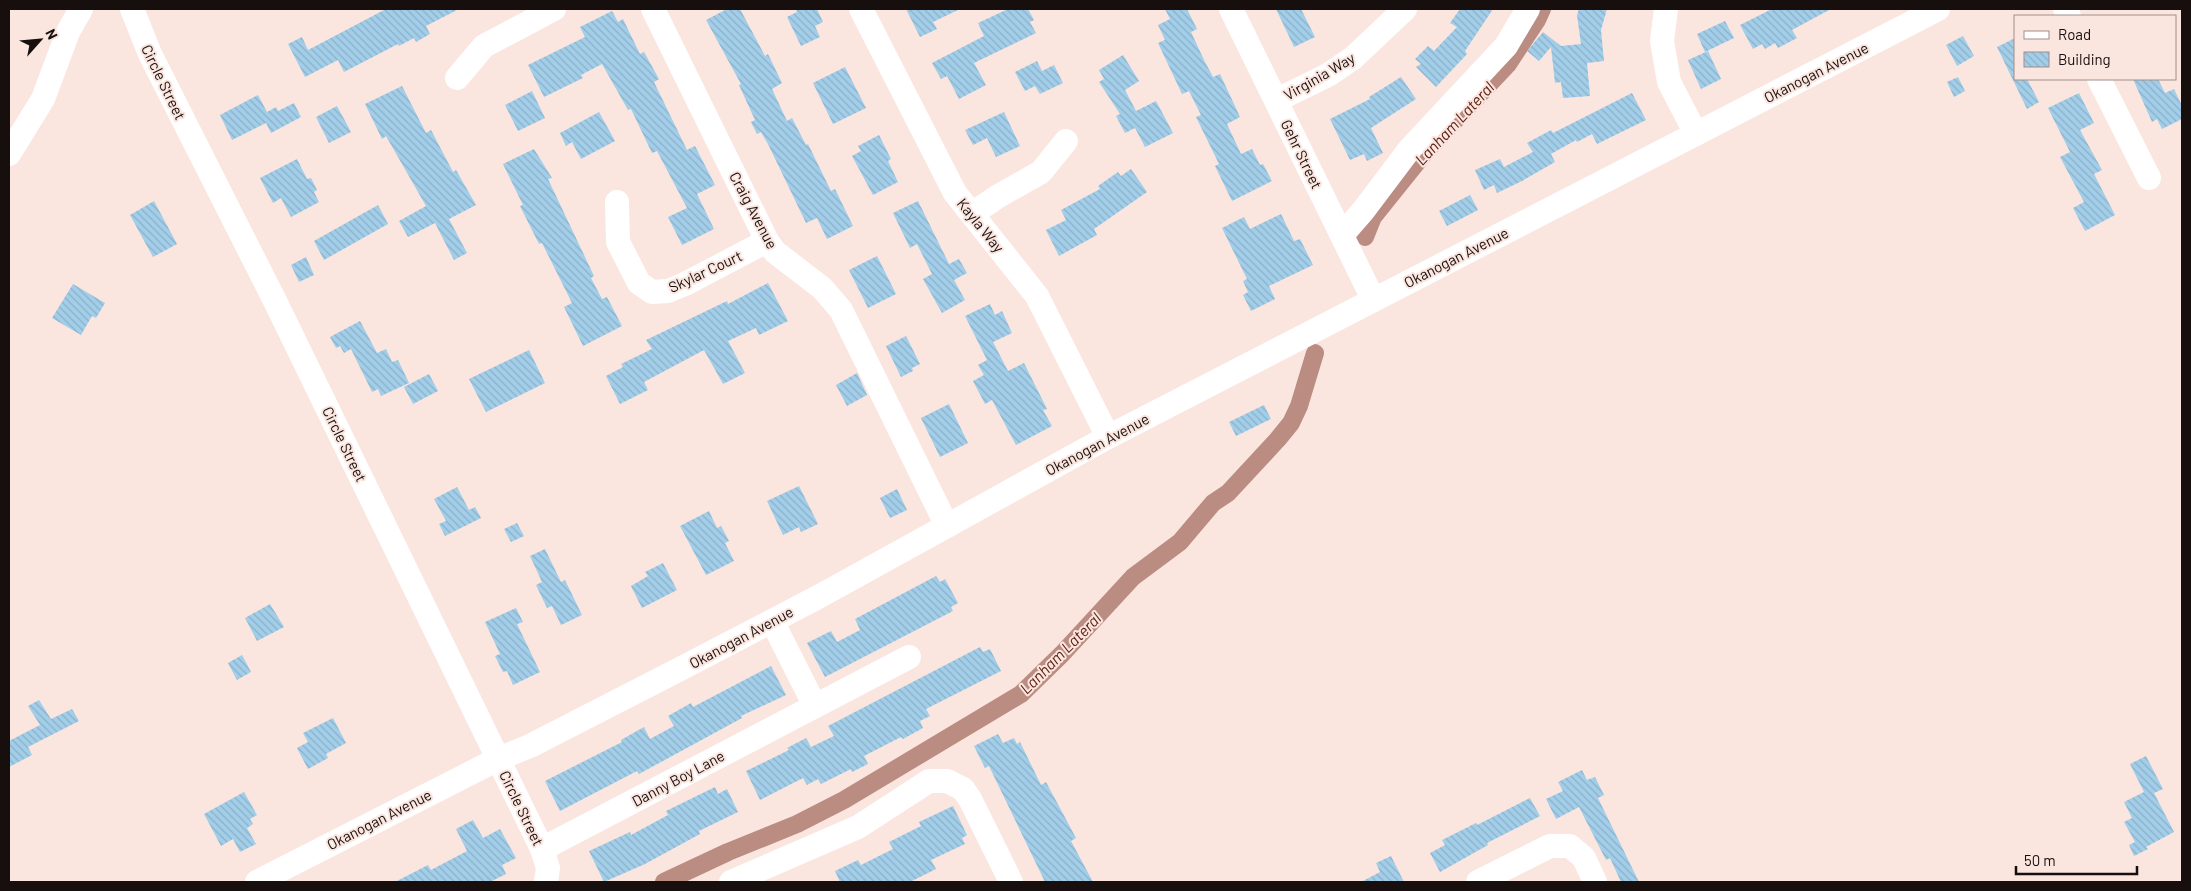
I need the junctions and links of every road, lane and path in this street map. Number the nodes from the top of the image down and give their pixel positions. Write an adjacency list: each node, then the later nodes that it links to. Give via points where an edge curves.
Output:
1 (82, 9): 16 (street, via 68,32 43,99)
2 (132, 9): 28 (street, Circle Street, via 150,54 276,303)
3 (554, 9): 11 (street, via 484,46)
4 (653, 9): 21 (street, Craig Avenue)
5 (862, 9): 19 (street, Kayla Way, via 955,193)
6 (1231, 9): 13 (street, Gehr Street)
7 (1405, 9): 13 (street, Virginia Way, via 1354,58 1328,75)
8 (1528, 9): 20 (street, via 1506,46 1409,150)
9 (1666, 9): 14 (street, via 1662,41 1669,82)
10 (1938, 9): 14 (street, Okanogan Avenue)
11 (457, 78)
12 (2100, 80): 17 (street)
13 (1276, 100): 20 (street, Gehr Street)
14 (1696, 134): 22 (street, Okanogan Avenue)
15 (1066, 141): 19 (street, via 1041,172)
16 (9, 154)
17 (2149, 178)
18 (617, 202): 21 (street, Skylar Court, via 618,242 639,282 652,292 668,291 684,284)
19 (972, 214): 23 (street, Kayla Way, via 1037,296)
20 (1342, 235): 22 (street, Gehr Street)
21 (767, 241): 24 (street, Craig Avenue, via 776,252 822,288 841,310)
22 (1373, 299): 23 (street, Okanogan Avenue)
23 (1108, 437): 24 (street, Okanogan Avenue)
24 (947, 526): 25 (street, Okanogan Avenue)
25 (772, 621): 27 (street); 28 (street, Okanogan Avenue, via 530,746)
26 (909, 657): 27 (street, Danny Boy Lane)
27 (815, 706): 29 (street, Danny Boy Lane)
28 (498, 758): 29 (street, Circle Street); 30 (street, Okanogan Avenue)
29 (542, 849): 31 (street, Circle Street, via 548,868)
30 (257, 882)
31 (546, 882)
32 (731, 882): 33 (street, via 858,827 929,781 947,782 963,789)
33 (1011, 882)
34 (1478, 882): 35 (street, via 1550,846 1570,846 1584,858)
35 (1595, 882)

